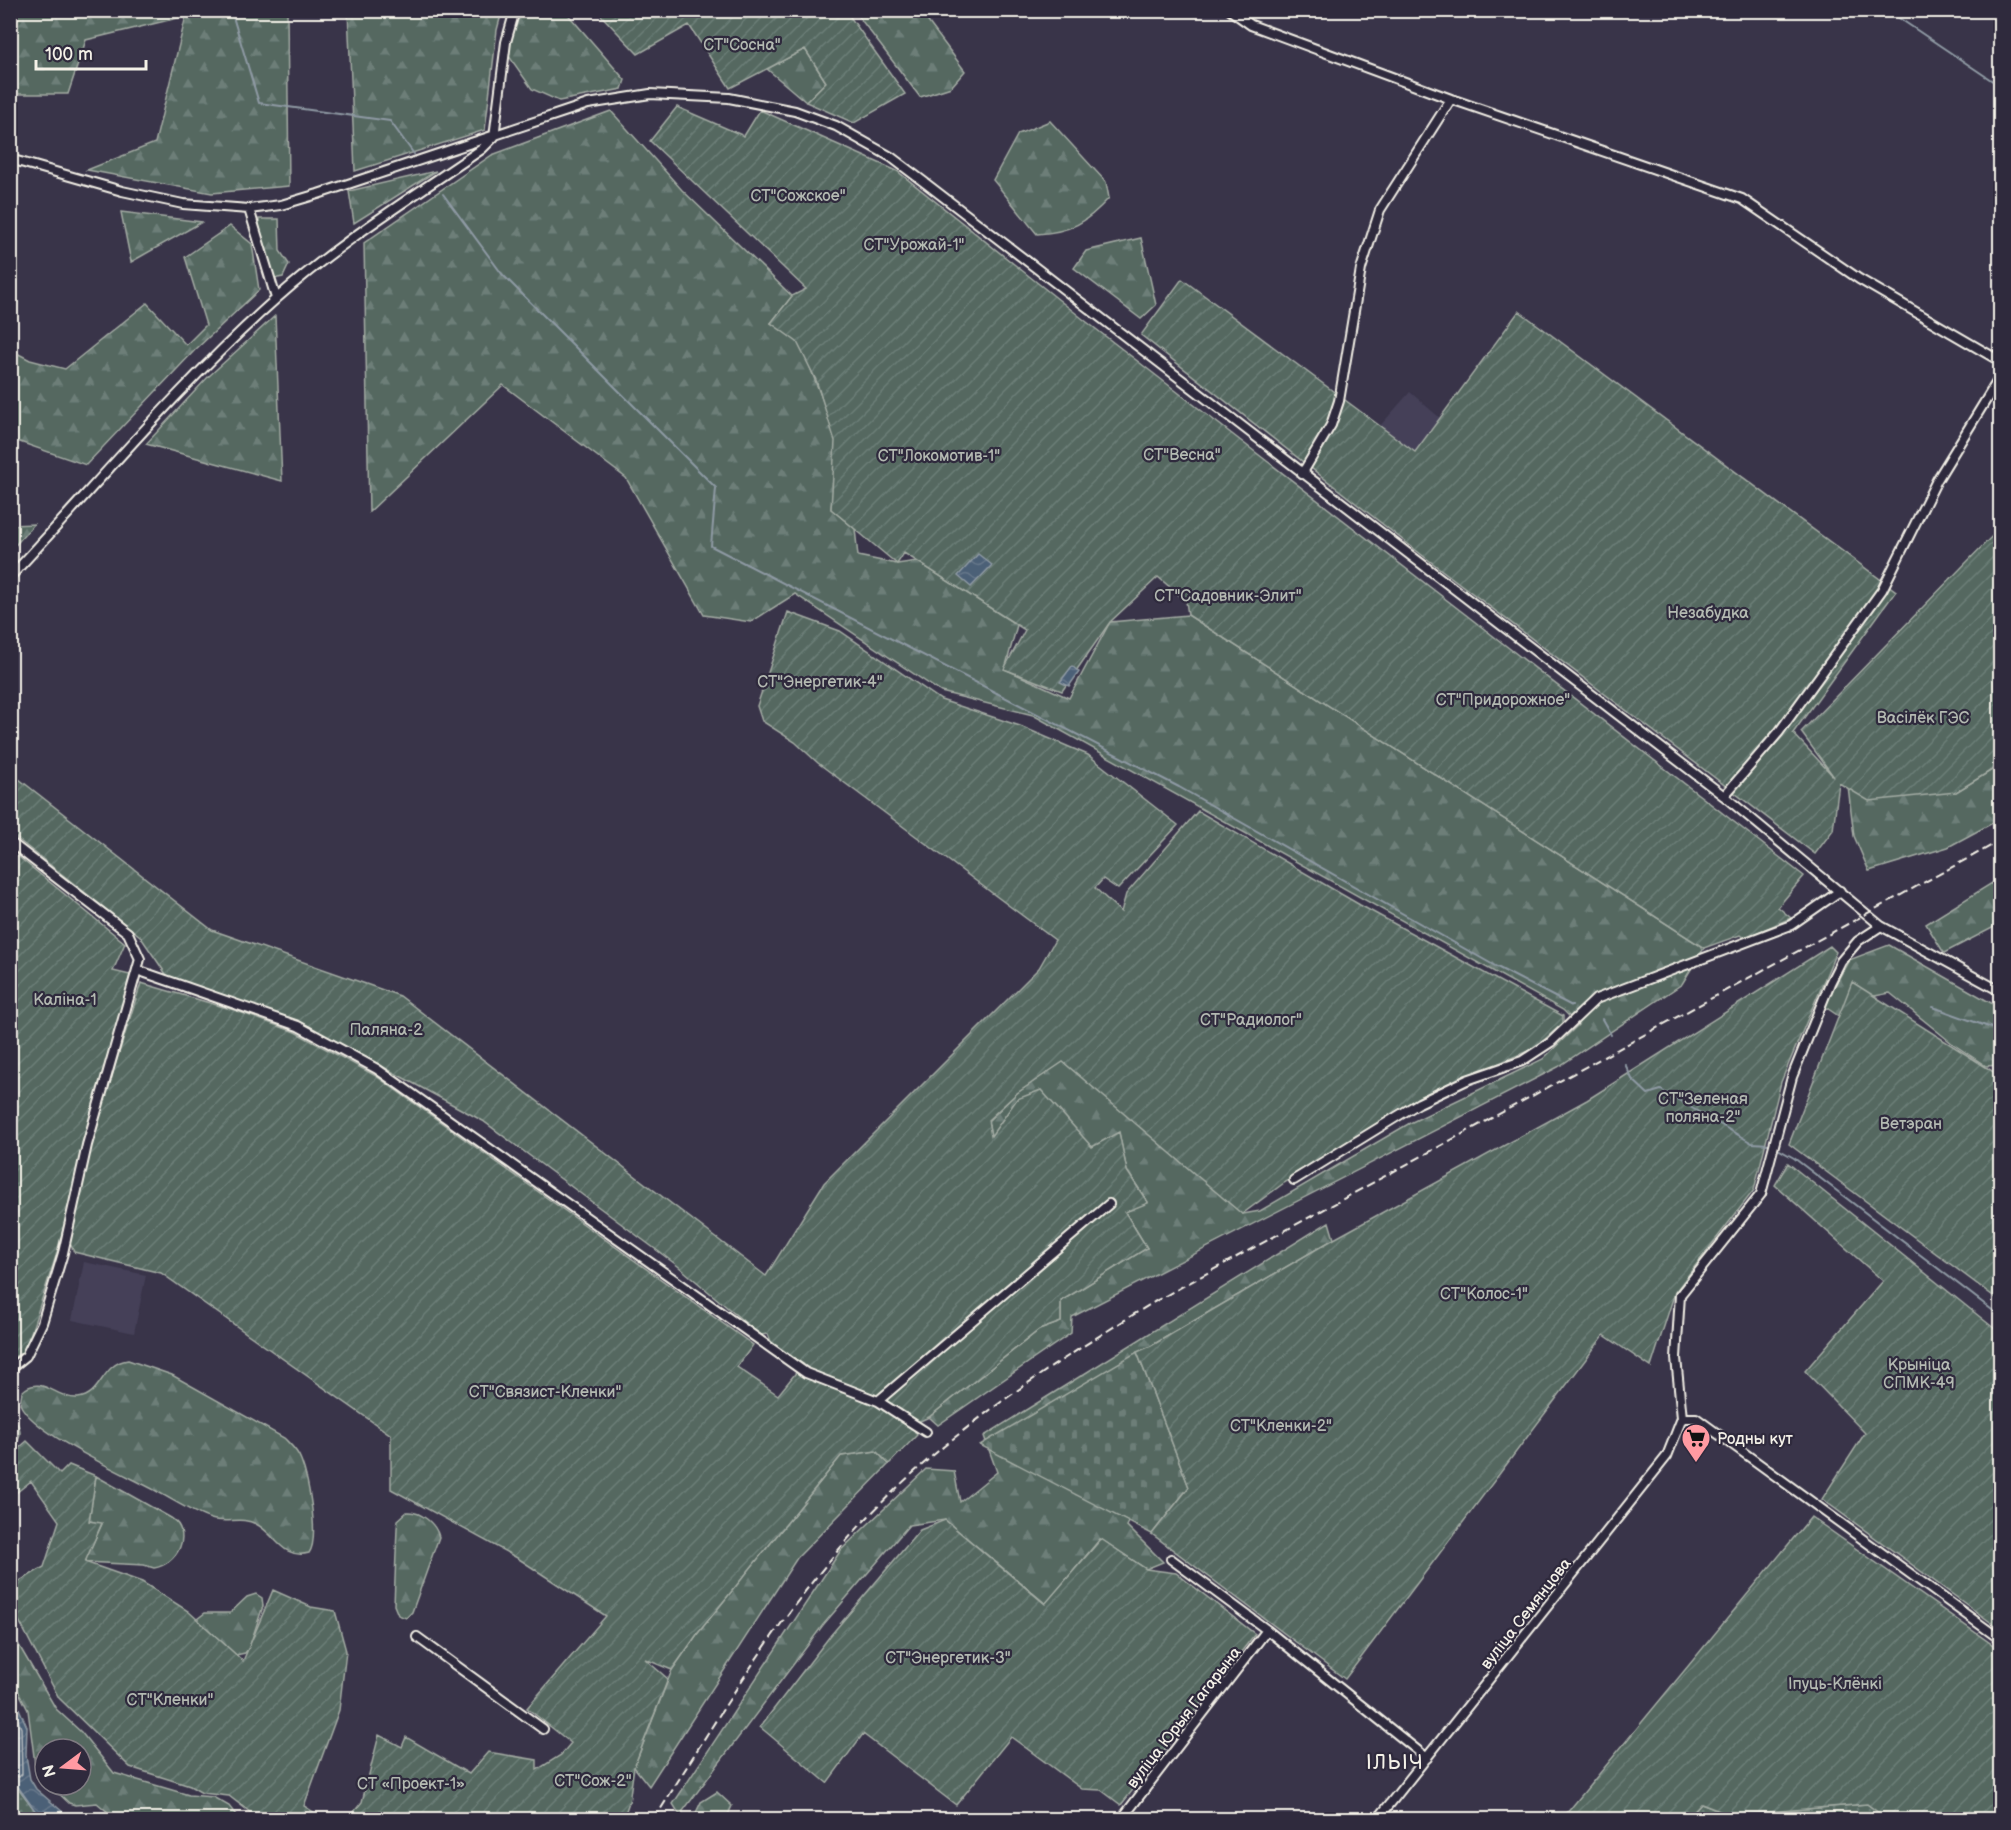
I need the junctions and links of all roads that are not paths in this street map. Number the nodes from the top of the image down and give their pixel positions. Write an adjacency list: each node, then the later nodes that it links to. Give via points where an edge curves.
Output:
1 (514, 10): 4 (street)
2 (1230, 10): 3 (street, via 1251,25)
3 (1451, 99): 8 (street, via 1742,199 1859,279); 10 (street, via 1380,210 1361,269 1339,401 1331,425)
4 (494, 137): 6 (street, via 318,194); 7 (street, via 330,254); 10 (street, via 588,105 650,94 729,98 795,111 836,126 891,157)
5 (10, 159): 6 (street, via 183,204)
6 (249, 209): 7 (street)
7 (276, 298): 11 (street, via 209,362)
8 (2001, 361)
9 (2001, 377): 12 (street, via 1937,480 1882,591 1779,732)
10 (1302, 474): 12 (street)
11 (10, 577)
12 (1724, 796): 14 (street)
13 (10, 842): 16 (street, via 128,933 140,959)
14 (1840, 891): 15 (street); 18 (street, via 1791,925 1596,999 1551,1042 1522,1061 1419,1102)
15 (1881, 926): 17 (street); 22 (street, вуліца Семянцова, via 1858,940 1830,983 1792,1077 1761,1194 1680,1295 1676,1358)
16 (137, 970): 20 (street, via 42,1323 26,1356); 21 (street, via 298,1026 377,1069 806,1372)
17 (2001, 991)
18 (1294, 1180)
19 (1109, 1204): 21 (street)
20 (10, 1369)
21 (878, 1401): 23 (street)
22 (1682, 1418): 27 (street, via 1696,1418); 29 (street, вуліца Семянцова, via 1667,1456)
23 (926, 1432)
24 (1171, 1559): 25 (street)
25 (1267, 1630): 29 (street); 30 (street, вуліца Юрыя Гагарына)
26 (417, 1637): 28 (street)
27 (2001, 1639)
28 (543, 1730)
29 (1427, 1758): 31 (street, вуліца Семянцова)
30 (1121, 1820)
31 (1377, 1820)

